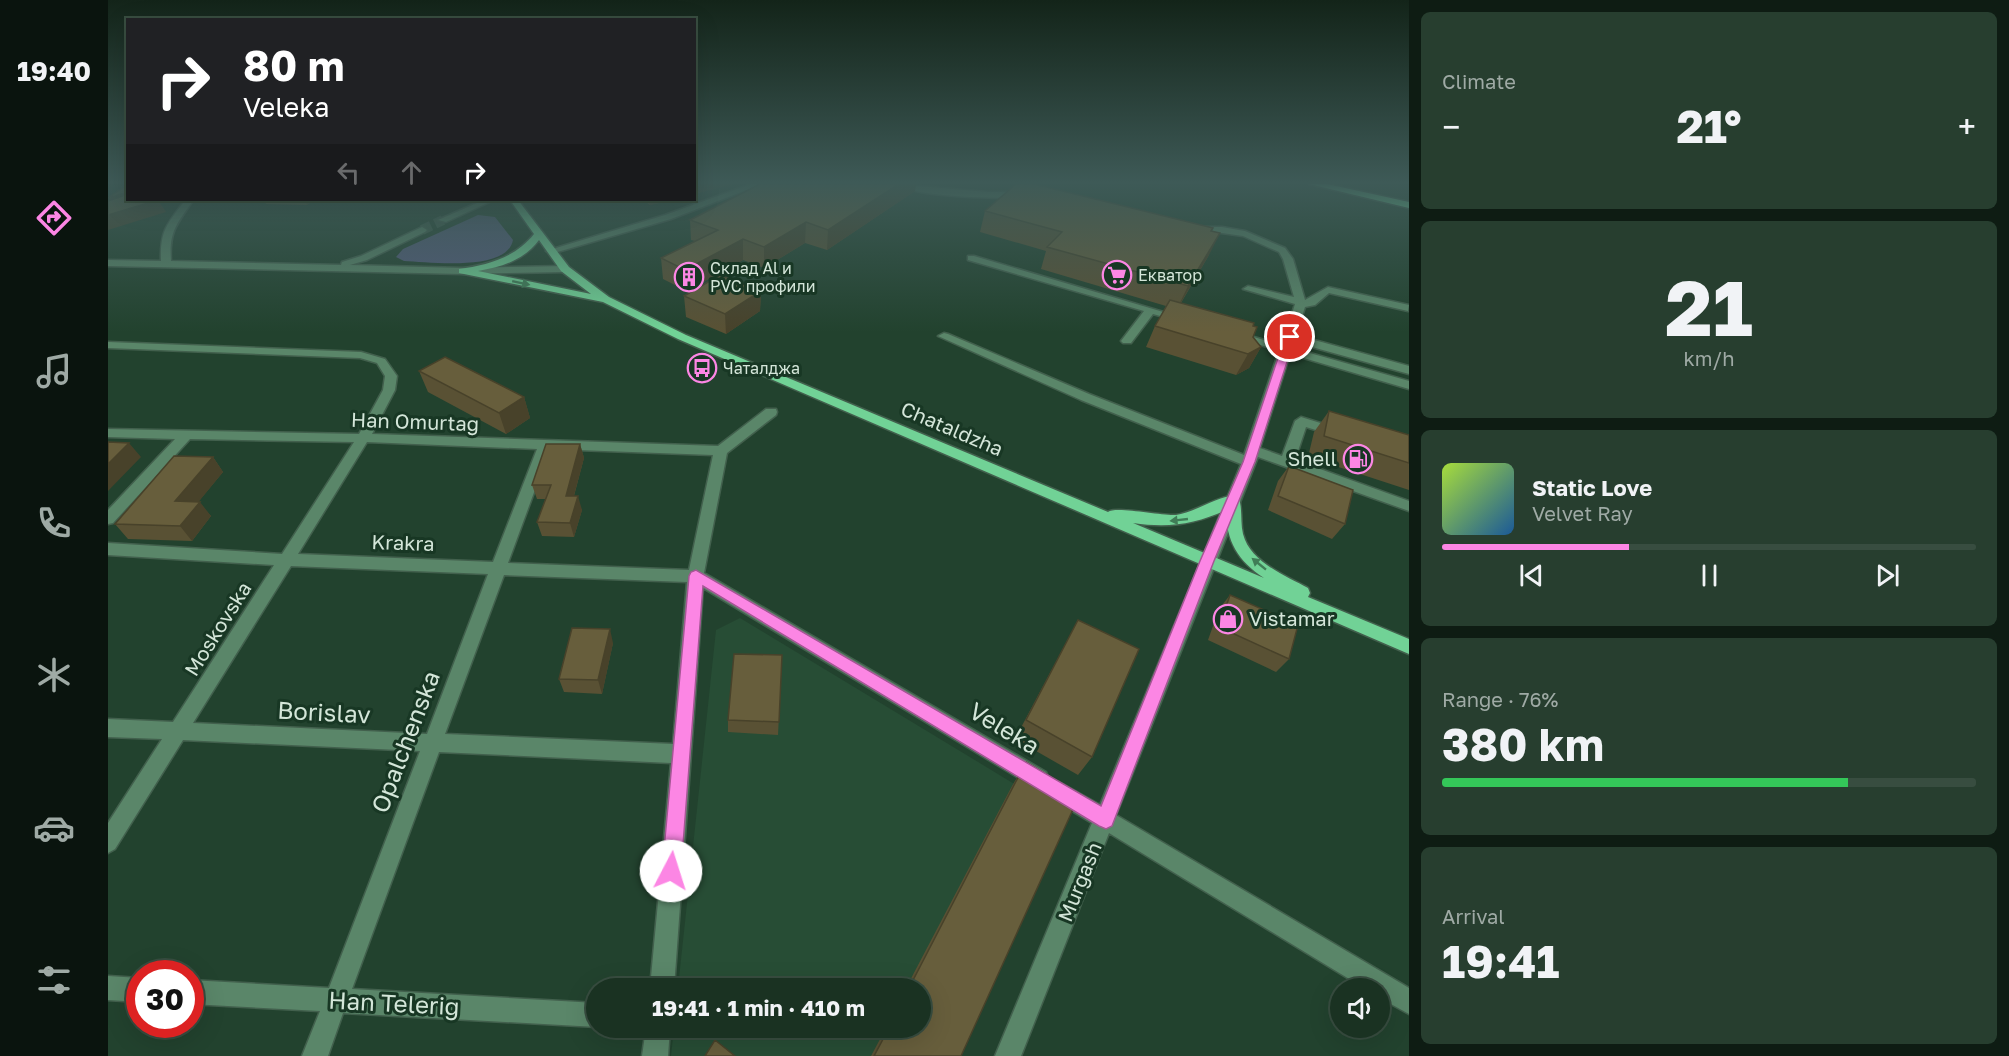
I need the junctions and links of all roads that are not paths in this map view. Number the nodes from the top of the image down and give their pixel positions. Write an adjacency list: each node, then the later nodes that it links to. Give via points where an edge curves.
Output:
1 (167, 233): 9 (street)
2 (415, 233): 10 (street, via 364,258)
3 (612, 233): 6 (street)
4 (1239, 233): 15 (street, via 1282,250)
5 (538, 234): 6 (main road, Chataldzha); 12 (main road, via 518,256)
6 (551, 251): 11 (main road, Chataldzha)
7 (971, 258): 17 (street)
8 (108, 263): 9 (street)
9 (166, 265): 10 (street)
10 (329, 269): 12 (street)
11 (565, 269): 12 (street); 14 (main road, Chataldzha)
12 (463, 270): 14 (main road, one-way to 14)
13 (1248, 289): 15 (street)
14 (605, 299): 37 (main road, Chataldzha, via 682,337)
15 (1301, 303): 16 (street, via 1313,302 1328,290); 22 (street, Murgash)
16 (1408, 308)
17 (1150, 310): 18 (street); 21 (street)
18 (1190, 321)
19 (1222, 330): 22 (street)
20 (944, 336): 33 (street, via 1085,397)
21 (1127, 341)
22 (1288, 343): 24 (street); 25 (street); 33 (street, Murgash)
23 (108, 345): 29 (street, Moskovska, via 329,352 381,360 391,376 389,390)
24 (1409, 370)
25 (1409, 385)
26 (771, 412): 32 (street)
27 (108, 433): 28 (street, Han Omurtag)
28 (186, 435): 29 (street, Han Omurtag); 38 (street)
29 (363, 438): 31 (street, Han Omurtag); 40 (street, Moskovska)
30 (1355, 438): 34 (street, via 1301,421)
31 (544, 447): 32 (street, Han Omurtag); 42 (street, Opalchenska)
32 (721, 452): 43 (street)
33 (1251, 456): 34 (street); 35 (street, Murgash)
34 (1287, 462): 36 (street)
35 (1233, 500): 37 (main road, one-way to 37, via 1183,520 1147,519); 41 (street, Murgash); 44 (main road, one-way to 35, via 1245,553 1234,531)
36 (1409, 506)
37 (1088, 509): 41 (main road, Chataldzha)
38 (108, 519)
39 (108, 549): 40 (street, Krakra)
40 (286, 560): 42 (street, Krakra); 47 (street, Moskovska)
41 (1207, 561): 44 (main road, Chataldzha); 50 (street, Murgash)
42 (499, 568): 43 (street, Krakra); 48 (street, Opalchenska)
43 (696, 576): 49 (street); 50 (street, Veleka)
44 (1343, 619): 45 (main road, Chataldzha)
45 (1409, 647)
46 (108, 728): 47 (street, Borislav)
47 (178, 732): 48 (street, Borislav); 51 (street, Moskovska)
48 (433, 743): 49 (street, Borislav); 56 (street, Opalchenska)
49 (681, 754): 52 (street)
50 (1106, 819): 57 (street, Veleka); 62 (street, Murgash)
51 (108, 842)
52 (663, 978)
53 (108, 988): 54 (street)
54 (126, 989)
55 (204, 994): 56 (street, Han Telerig)
56 (336, 1001): 58 (street, Han Telerig); 60 (street, Opalchenska)
57 (1409, 1002)
58 (586, 1014)
59 (657, 1038): 61 (street)
60 (315, 1056)
61 (655, 1056)
62 (1008, 1056)

